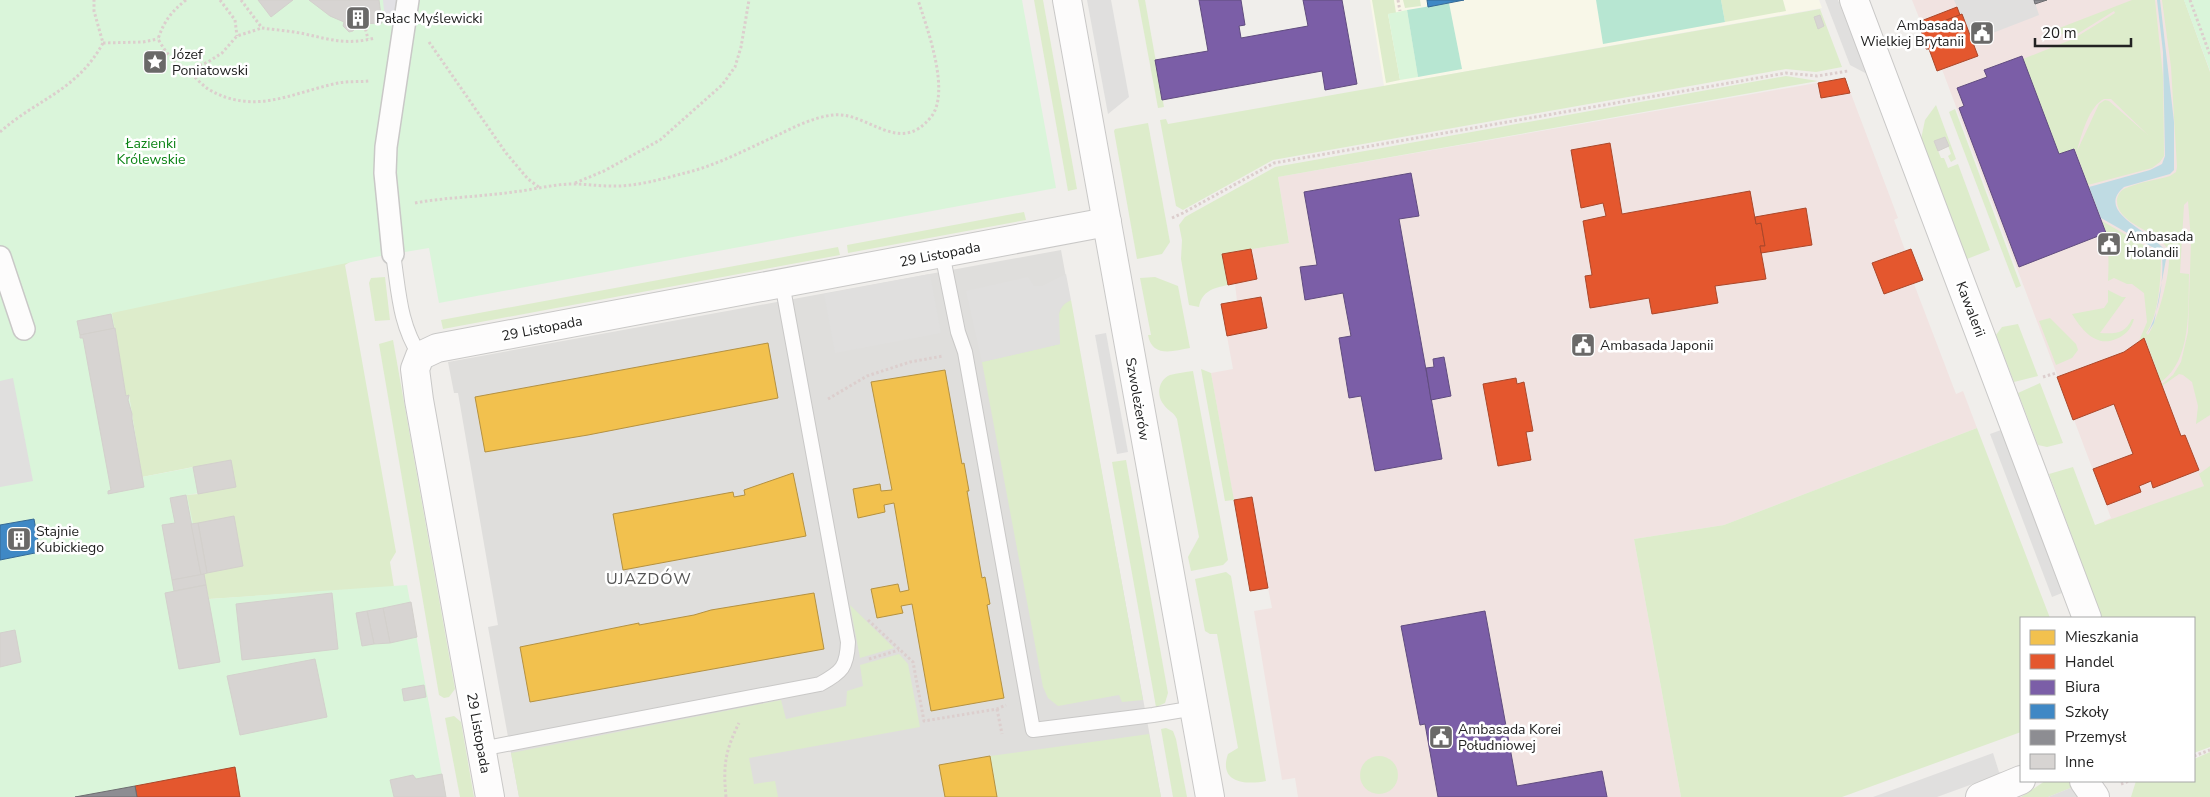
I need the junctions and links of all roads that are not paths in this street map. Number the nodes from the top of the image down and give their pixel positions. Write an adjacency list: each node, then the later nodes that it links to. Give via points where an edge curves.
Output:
1 (408, 0): 6 (street, via 384,173)
2 (1067, 0): 4 (street, Szwoleżerów)
3 (1854, 0): 11 (street, Kawalerii)
4 (1107, 222): 5 (street, 29 Listopada); 12 (street, Szwoleżerów)
5 (942, 253): 8 (street, 29 Listopada); 12 (lane, via 965,352 1033,730)
6 (393, 254): 10 (lane, via 404,325)
7 (0, 257): 9 (street)
8 (782, 283): 10 (street, 29 Listopada, via 437,348); 13 (lane, via 848,642 842,669 820,684)
9 (24, 329)
10 (420, 356): 13 (street, 29 Listopada, via 415,369 418,392)
11 (2087, 617)
12 (1195, 708): 17 (street, Szwoleżerów)
13 (481, 749): 16 (street, 29 Listopada)
14 (2020, 780): 18 (street)
15 (2085, 782): 19 (street)
16 (490, 797)
17 (1210, 797)
18 (1980, 797)
19 (2095, 797)

